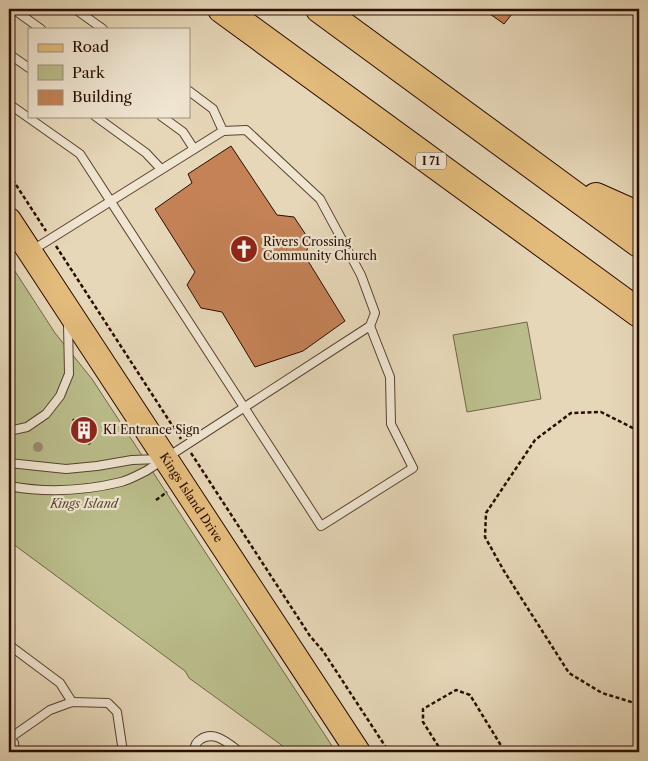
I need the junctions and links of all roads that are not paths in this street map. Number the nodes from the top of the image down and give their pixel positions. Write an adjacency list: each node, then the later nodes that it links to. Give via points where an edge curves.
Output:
1 (13, 9): 5 (lane)
2 (75, 9): 6 (lane)
3 (222, 9): 25 (highway, I 71)
4 (320, 9): 18 (highway)
5 (39, 28)
6 (102, 28)
7 (9, 54): 8 (lane)
8 (28, 67)
9 (190, 92): 15 (lane, via 214,109)
10 (9, 104): 11 (lane)
11 (28, 117)
12 (29, 118): 19 (lane, via 80,154)
13 (98, 118): 17 (lane, via 146,153)
14 (164, 118): 16 (lane, via 184,132)
15 (223, 131): 16 (lane); 26 (lane, via 246,130 320,199 361,275 375,313)
16 (194, 148): 17 (lane)
17 (161, 169): 19 (lane)
18 (540, 171): 20 (highway); 22 (highway)
19 (110, 202): 23 (lane); 27 (lane)
20 (639, 218)
21 (9, 220): 23 (main road, Kings Island Drive)
22 (639, 243)
23 (30, 252): 24 (main road, Kings Island Drive)
24 (68, 311): 28 (lane, via 69,374 60,396 46,414 27,427); 29 (main road, Kings Island Drive)
25 (639, 313)
26 (370, 326): 27 (lane); 27 (lane, via 390,377 391,424 413,468 321,526)
27 (244, 409): 29 (lane)
28 (9, 431)
29 (164, 458): 30 (lane, via 66,469); 31 (lane, via 146,472 122,482 96,487 41,490); 39 (main road, Kings Island Drive)
30 (9, 463)
31 (9, 486)
32 (9, 646): 33 (lane, via 60,683)
33 (72, 702): 34 (lane, via 50,710); 36 (lane, via 108,703 117,712)
34 (10, 737): 35 (lane)
35 (15, 752)
36 (123, 752)
37 (194, 752): 38 (lane, via 198,741 213,736)
38 (240, 752)
39 (358, 752)

